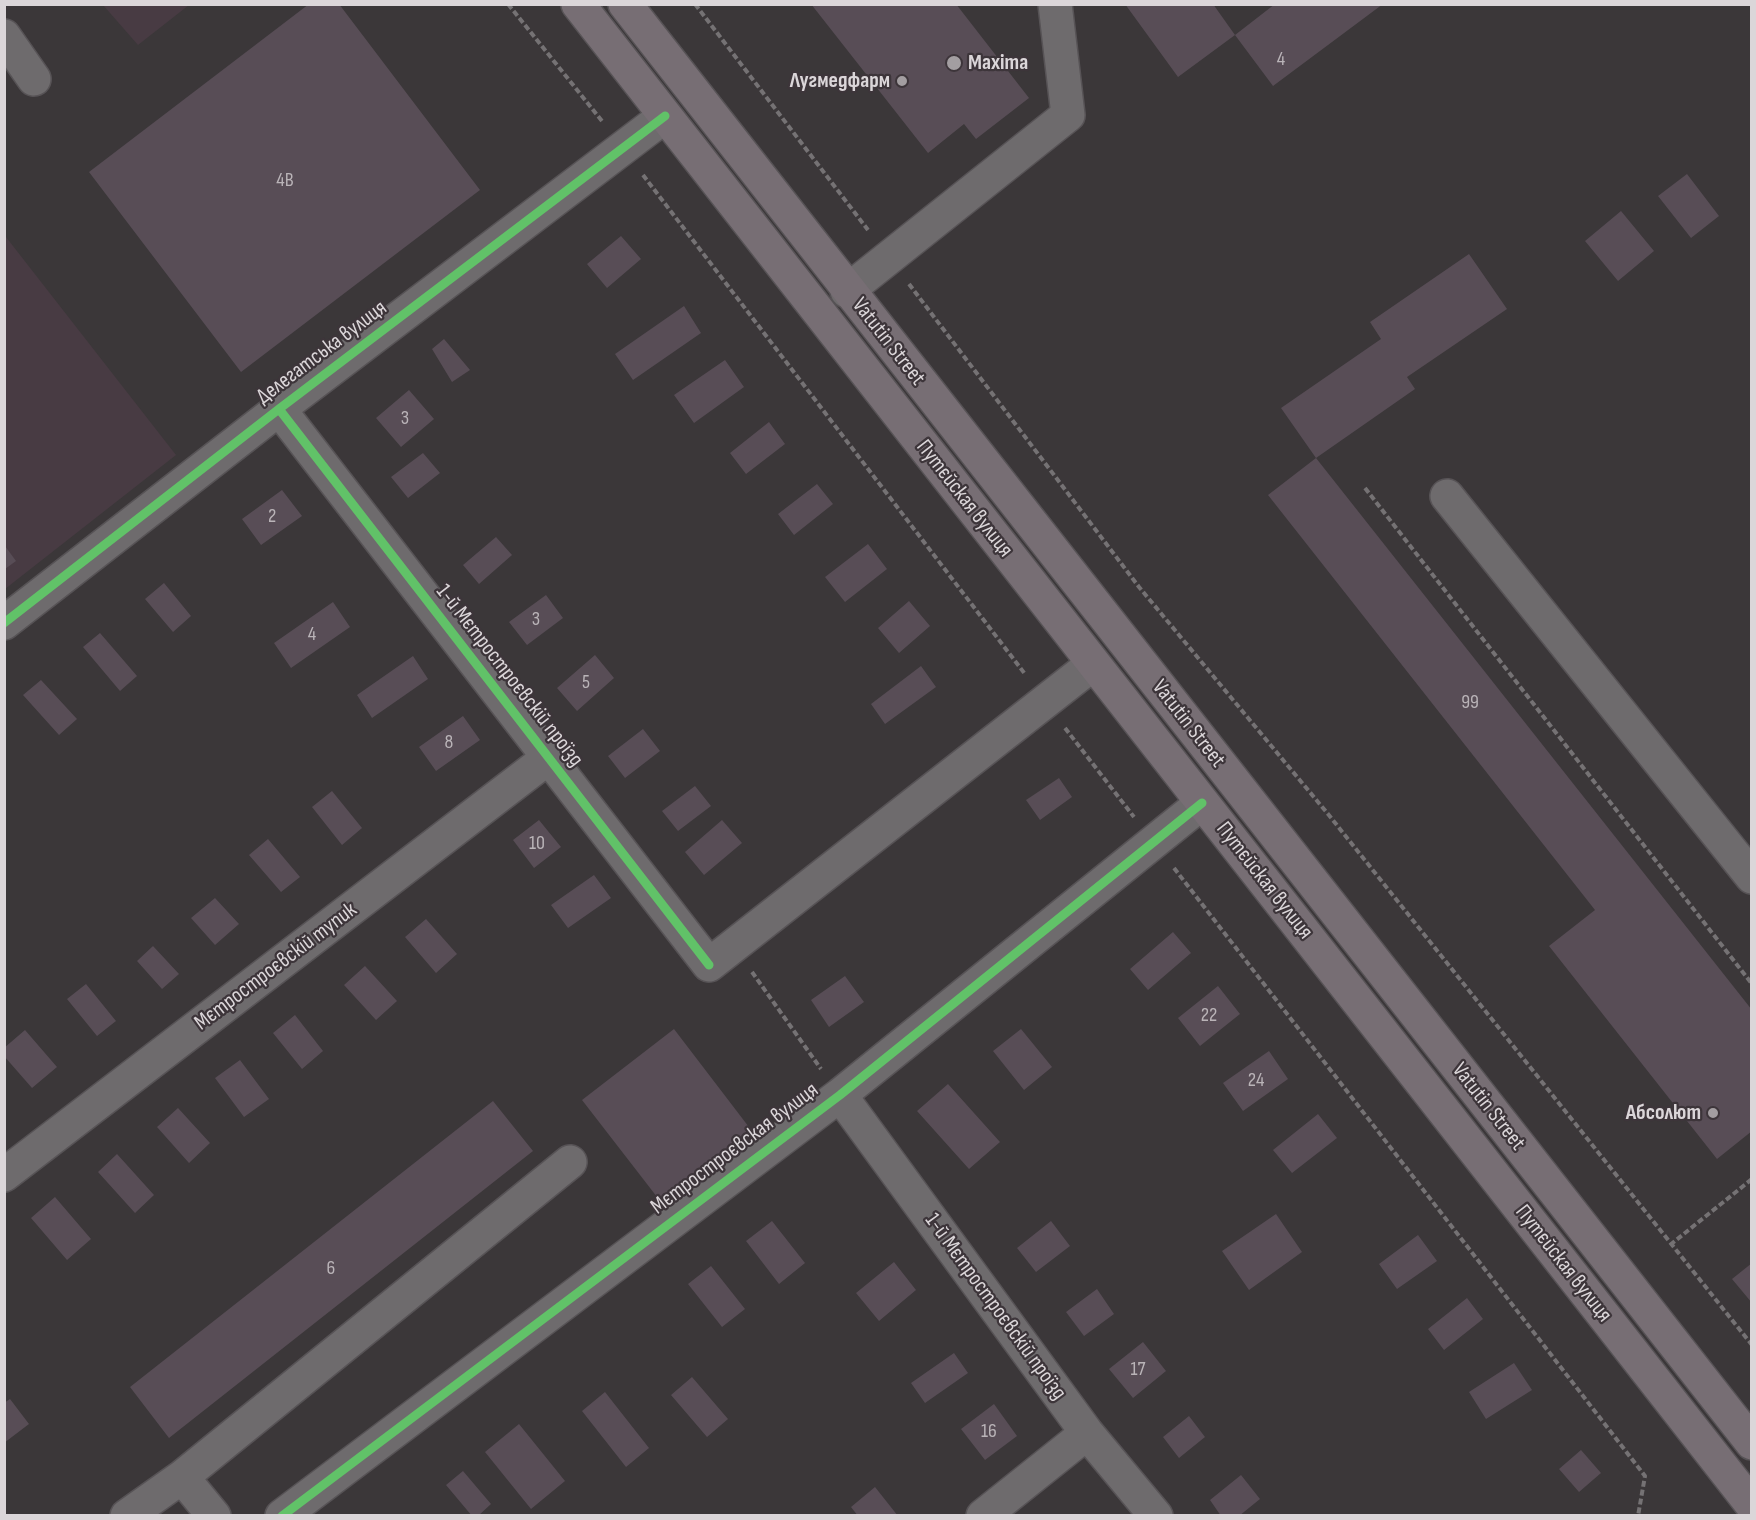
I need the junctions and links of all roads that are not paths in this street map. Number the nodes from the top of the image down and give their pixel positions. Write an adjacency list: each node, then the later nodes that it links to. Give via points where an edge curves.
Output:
1 (578, 4): 6 (main road)
2 (625, 4): 7 (main road, Vatutin Street)
3 (1055, 4): 7 (street, via 1068,116)
4 (4, 36): 5 (street)
5 (34, 79)
6 (665, 116): 8 (street, Делегатська вулиця); 11 (main road, Путєйская вулиця)
7 (848, 291): 19 (main road, Vatutin Street)
8 (279, 409): 10 (street, Делегатська вулиця); 12 (street, 1-й Мєтростроєвскій проїзд)
9 (1447, 496): 14 (street)
10 (4, 623)
11 (1094, 663): 12 (street, 1-й Мєтростроєвскій проїзд, via 722,956); 13 (main road, Путєйская вулиця)
12 (548, 758): 17 (street, Мєтростроєвскій тупик)
13 (1202, 803): 15 (street, Мєтростроєвская вулиця); 21 (main road, Путєйская вулиця)
14 (1752, 877)
15 (840, 1095): 18 (street, 1-й Мєтростроєвскій проїзд); 24 (street, Мєтростроєвская вулиця)
16 (570, 1162): 20 (street)
17 (4, 1175)
18 (1087, 1433): 25 (street); 26 (street, 1-й Мєтростроєвскій проїзд)
19 (1752, 1443)
20 (182, 1477): 22 (street); 23 (street)
21 (1752, 1505)
22 (127, 1515)
23 (214, 1515)
24 (282, 1515)
25 (983, 1515)
26 (1156, 1515)

